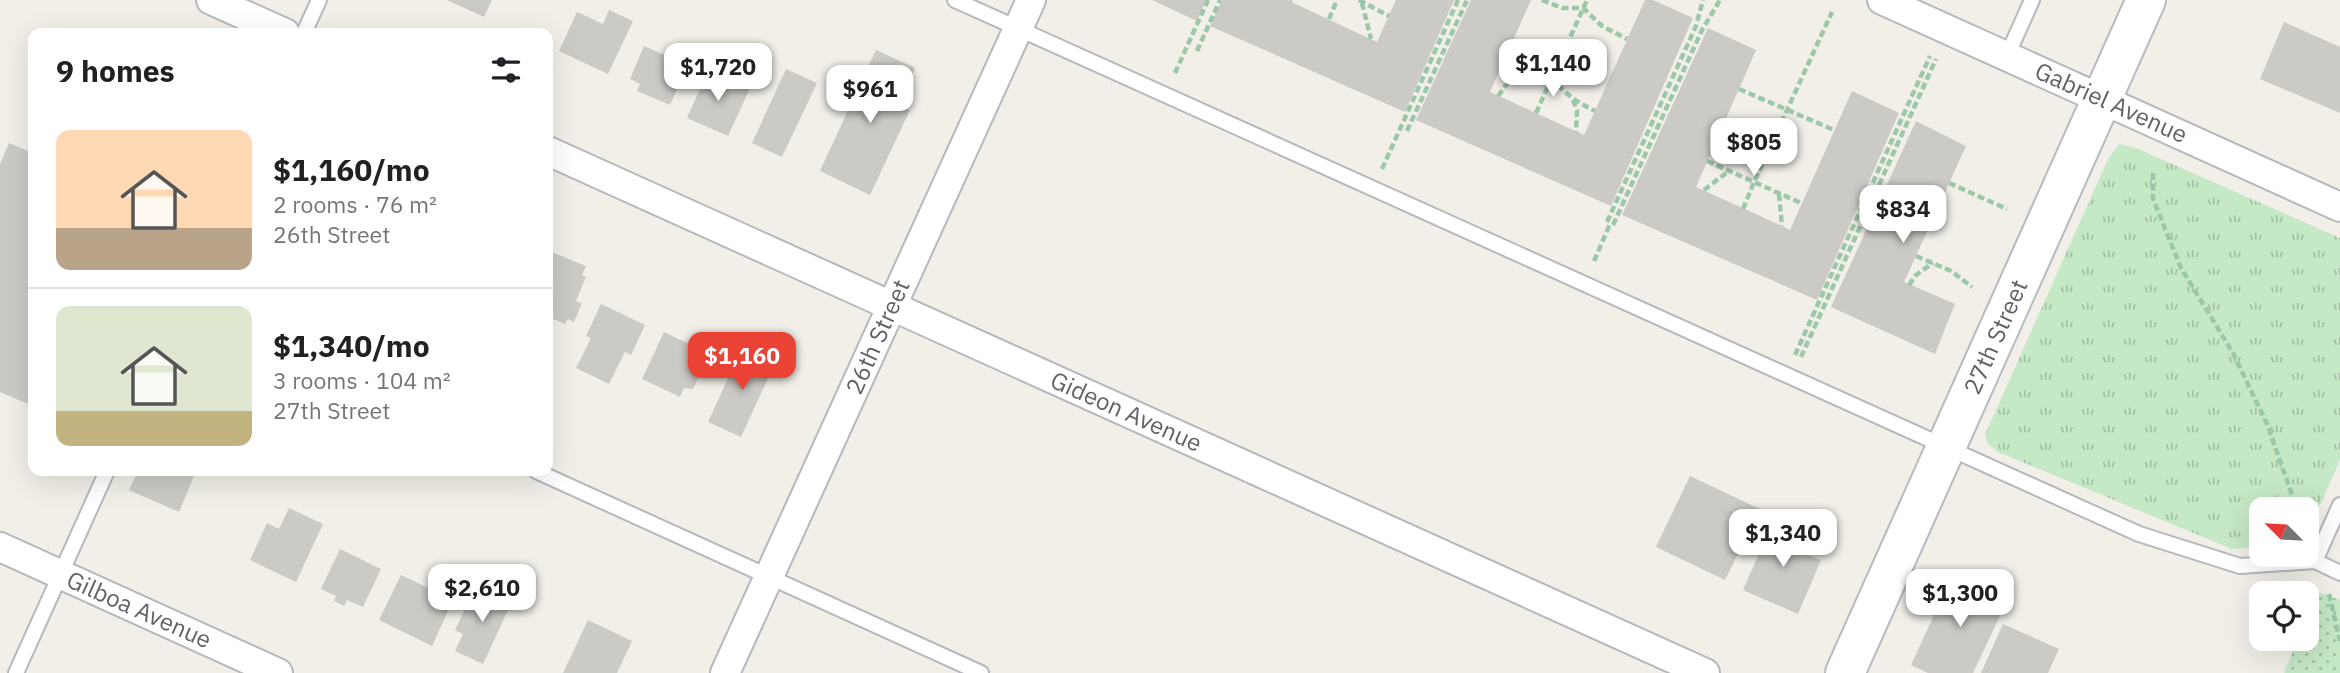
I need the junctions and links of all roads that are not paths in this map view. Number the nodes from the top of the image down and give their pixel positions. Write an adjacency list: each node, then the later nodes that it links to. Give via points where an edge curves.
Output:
1 (211, 0): 8 (street)
2 (319, 0): 9 (lane)
3 (955, 0): 10 (lane)
4 (1031, 0): 10 (street, 26th Street)
5 (1882, 0): 11 (street, Gabriel Avenue)
6 (2032, 0): 11 (lane)
7 (2146, 0): 12 (street, 27th Street)
8 (274, 28)
9 (306, 28)
10 (1018, 29): 15 (street, 26th Street); 16 (lane)
11 (2007, 56): 12 (street, Gabriel Avenue)
12 (2103, 100): 14 (street, Gabriel Avenue); 16 (street, 27th Street)
13 (553, 153): 15 (street, Gideon Avenue)
14 (2340, 207)
15 (892, 306): 26 (street, 26th Street); 31 (street, Gideon Avenue)
16 (1947, 447): 23 (lane, via 2139,534); 32 (street, 27th Street)
17 (105, 476): 25 (lane)
18 (547, 476): 26 (lane)
19 (2340, 505): 21 (lane)
20 (0, 547): 25 (street, Gilboa Avenue)
21 (2319, 552)
22 (2319, 563): 24 (lane)
23 (2249, 565)
24 (2340, 573)
25 (60, 574): 27 (lane); 28 (street, Gilboa Avenue)
26 (769, 577): 29 (street, 26th Street); 30 (lane)
27 (16, 673)
28 (278, 673)
29 (725, 673)
30 (981, 673)
31 (1705, 673)
32 (1844, 673)

